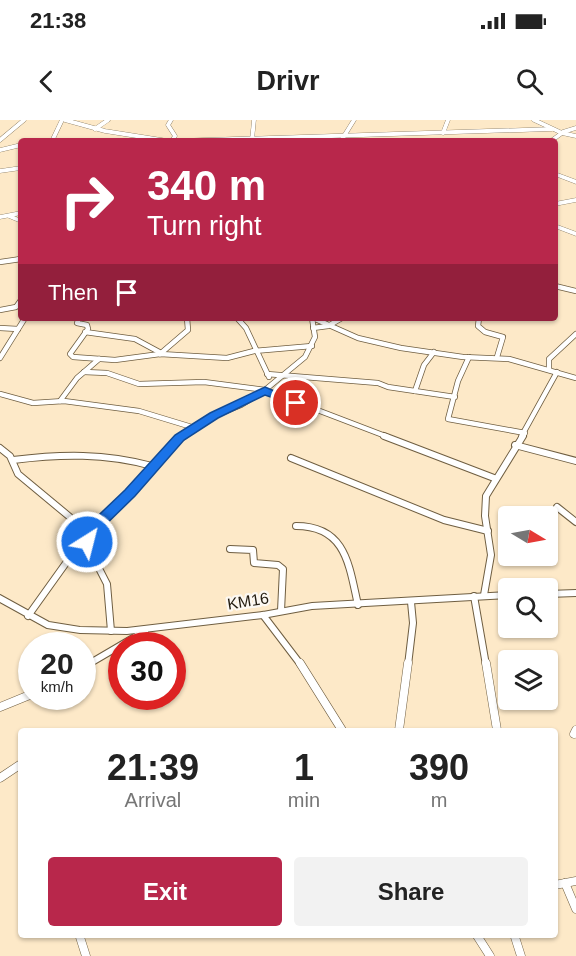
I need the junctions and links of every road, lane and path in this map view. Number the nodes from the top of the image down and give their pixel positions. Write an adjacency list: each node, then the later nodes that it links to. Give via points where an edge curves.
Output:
1 (24, 120): 25 (street)
2 (63, 120): 10 (street); 17 (street)
3 (108, 120): 10 (street)
4 (171, 120): 19 (street, via 168,124)
5 (254, 120): 20 (street)
6 (354, 120): 15 (street)
7 (448, 120): 13 (street)
8 (534, 120): 11 (street)
9 (576, 128): 14 (street)
10 (95, 129): 18 (street)
11 (552, 129): 13 (street); 14 (street)
12 (432, 133): 13 (street); 15 (street); 23 (street)
13 (443, 133)
14 (561, 133): 16 (street); 24 (street)
15 (347, 134): 21 (street); 22 (street)
16 (576, 136)
17 (54, 138)
18 (141, 138)
19 (173, 138)
20 (253, 138)
21 (272, 138)
22 (344, 138)
23 (430, 138)
24 (554, 138)
25 (0, 140)
26 (18, 147): 27 (street)
27 (0, 150)
28 (18, 168): 29 (street)
29 (0, 171)
30 (558, 175): 31 (street)
31 (576, 182)
32 (576, 200): 33 (street)
33 (558, 203)
34 (18, 214): 35 (street)
35 (3, 216): 36 (street)
36 (18, 220)
37 (558, 227): 38 (street)
38 (576, 234)
39 (18, 259): 40 (street)
40 (0, 262)
41 (558, 287): 42 (street)
42 (576, 291)
43 (18, 308): 44 (street)
44 (0, 310)
45 (23, 321): 56 (street)
46 (78, 321): 57 (street, via 88,326)
47 (187, 321): 62 (street, via 188,330)
48 (240, 321): 60 (street)
49 (313, 321): 55 (street)
50 (319, 321): 53 (street)
51 (337, 321): 53 (street)
52 (479, 321): 64 (street, via 481,331 503,337)
53 (328, 326): 55 (street); 61 (street, via 358,338)
54 (0, 328): 56 (street)
55 (313, 328): 59 (street)
56 (18, 329): 65 (street)
57 (85, 332): 62 (street, via 148,343); 66 (street, via 70,354)
58 (576, 334): 67 (street, via 549,359)
59 (312, 346): 60 (street); 71 (street, via 305,357)
60 (254, 351): 62 (street, via 223,358); 70 (street)
61 (434, 352): 63 (street); 75 (street, via 424,365)
62 (160, 353): 66 (street)
63 (469, 357): 64 (street); 77 (street)
64 (497, 357): 67 (street)
65 (0, 358)
66 (99, 359): 68 (street)
67 (549, 370): 69 (street)
68 (84, 372): 74 (street, via 107,373 139,384 204,382); 78 (street)
69 (557, 372): 72 (street); 80 (street)
70 (267, 374): 71 (street); 73 (street)
71 (282, 375): 73 (street); 75 (street, via 378,383)
72 (576, 378)
73 (274, 383): 74 (street)
74 (265, 390): 79 (street); 87 (street)
75 (415, 391): 77 (street)
76 (0, 394): 78 (street, via 33,403)
77 (454, 397): 80 (street, via 448,418)
78 (60, 401): 79 (street, via 139,411)
79 (195, 428): 86 (street, via 173,443)
80 (525, 433): 81 (street)
81 (515, 446): 85 (street); 87 (street)
82 (0, 448): 84 (street)
83 (291, 458): 91 (street, via 444,520)
84 (13, 460): 86 (street, via 80,453 120,456); 92 (street, via 21,478 71,518)
85 (576, 461)
86 (152, 466): 92 (street)
87 (494, 478): 91 (street, via 485,506)
88 (558, 508): 89 (street)
89 (576, 522)
90 (296, 526): 100 (street, via 325,530 337,543 348,566)
91 (488, 531): 97 (street, via 491,555)
92 (86, 536): 103 (street); 104 (street, via 107,584)
93 (230, 549): 101 (street, via 253,550 254,563 283,569)
94 (576, 593): 95 (street)
95 (558, 594)
96 (498, 595): 97 (street, KM16)
97 (479, 596): 99 (street, KM16); 111 (street)
98 (0, 598): 103 (street, KM16)
99 (411, 602): 100 (street, KM16); 110 (street, via 413,623)
100 (358, 605): 101 (street, KM16)
101 (280, 611): 102 (street, KM16)
102 (263, 615): 105 (street, KM16); 109 (street, via 294,653)
103 (28, 616): 104 (street, KM16, via 63,628)
104 (111, 631): 105 (street, KM16)
105 (145, 631): 106 (street)
106 (96, 660)
107 (18, 700): 108 (street)
108 (0, 707)
109 (341, 728)
110 (399, 728)
111 (497, 728)
112 (18, 766): 113 (street)
113 (0, 778)
114 (576, 881): 115 (street)
115 (560, 884): 116 (street)
116 (576, 909)
117 (80, 938): 120 (street)
118 (479, 938): 121 (street)
119 (515, 938): 122 (street)
120 (87, 956)
121 (490, 956)
122 (521, 956)

